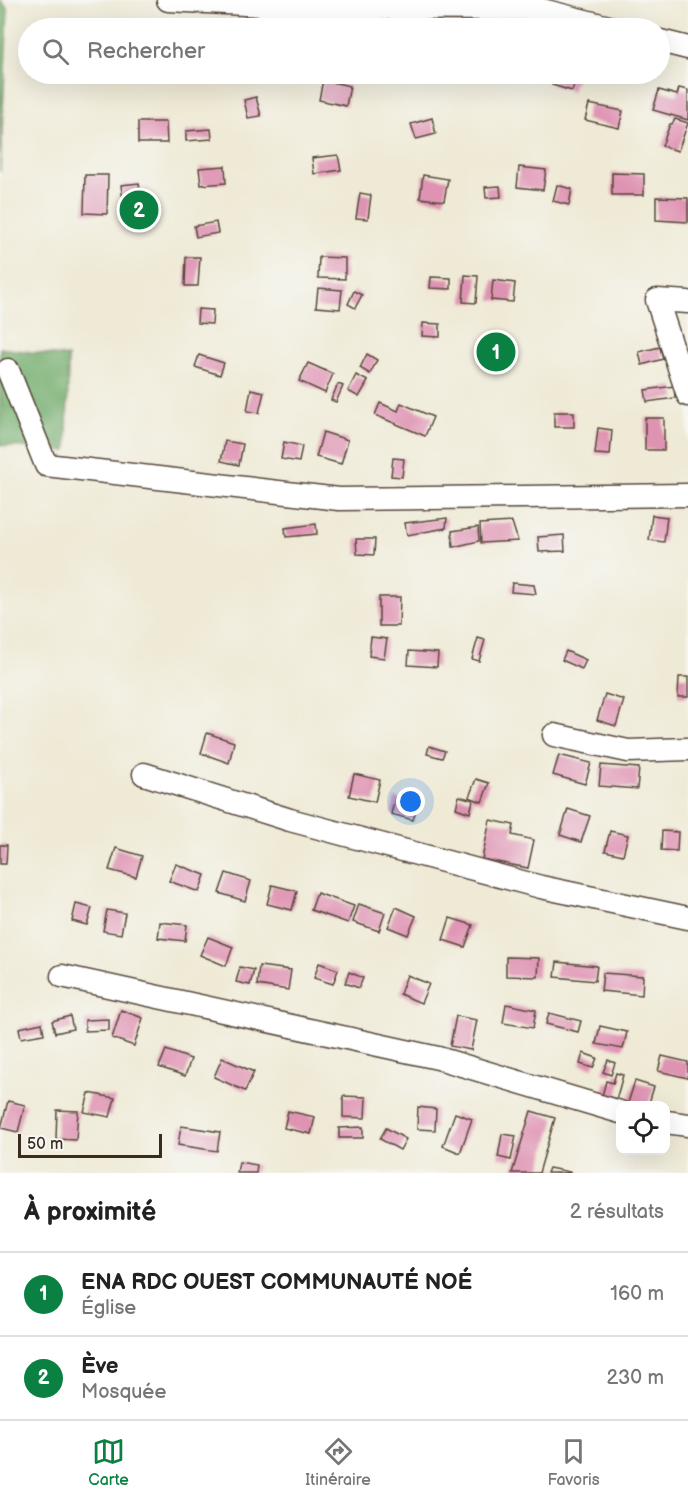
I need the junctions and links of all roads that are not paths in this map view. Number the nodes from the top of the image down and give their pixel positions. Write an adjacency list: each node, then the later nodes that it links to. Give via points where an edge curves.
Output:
1 (168, 0): 2 (street, via 317,8 538,9)
2 (574, 18)
3 (670, 44): 4 (street)
4 (688, 48)
5 (688, 302): 7 (street, via 657,300)
6 (8, 370): 8 (street, via 46,465 339,499)
7 (688, 395)
8 (688, 495)
9 (554, 735): 10 (street, via 628,751)
10 (688, 749)
11 (144, 774): 12 (street, via 290,820 541,888)
12 (688, 918)
13 (62, 976): 14 (street, via 438,1058)
14 (616, 1111)
15 (670, 1123): 16 (street)
16 (688, 1125)

